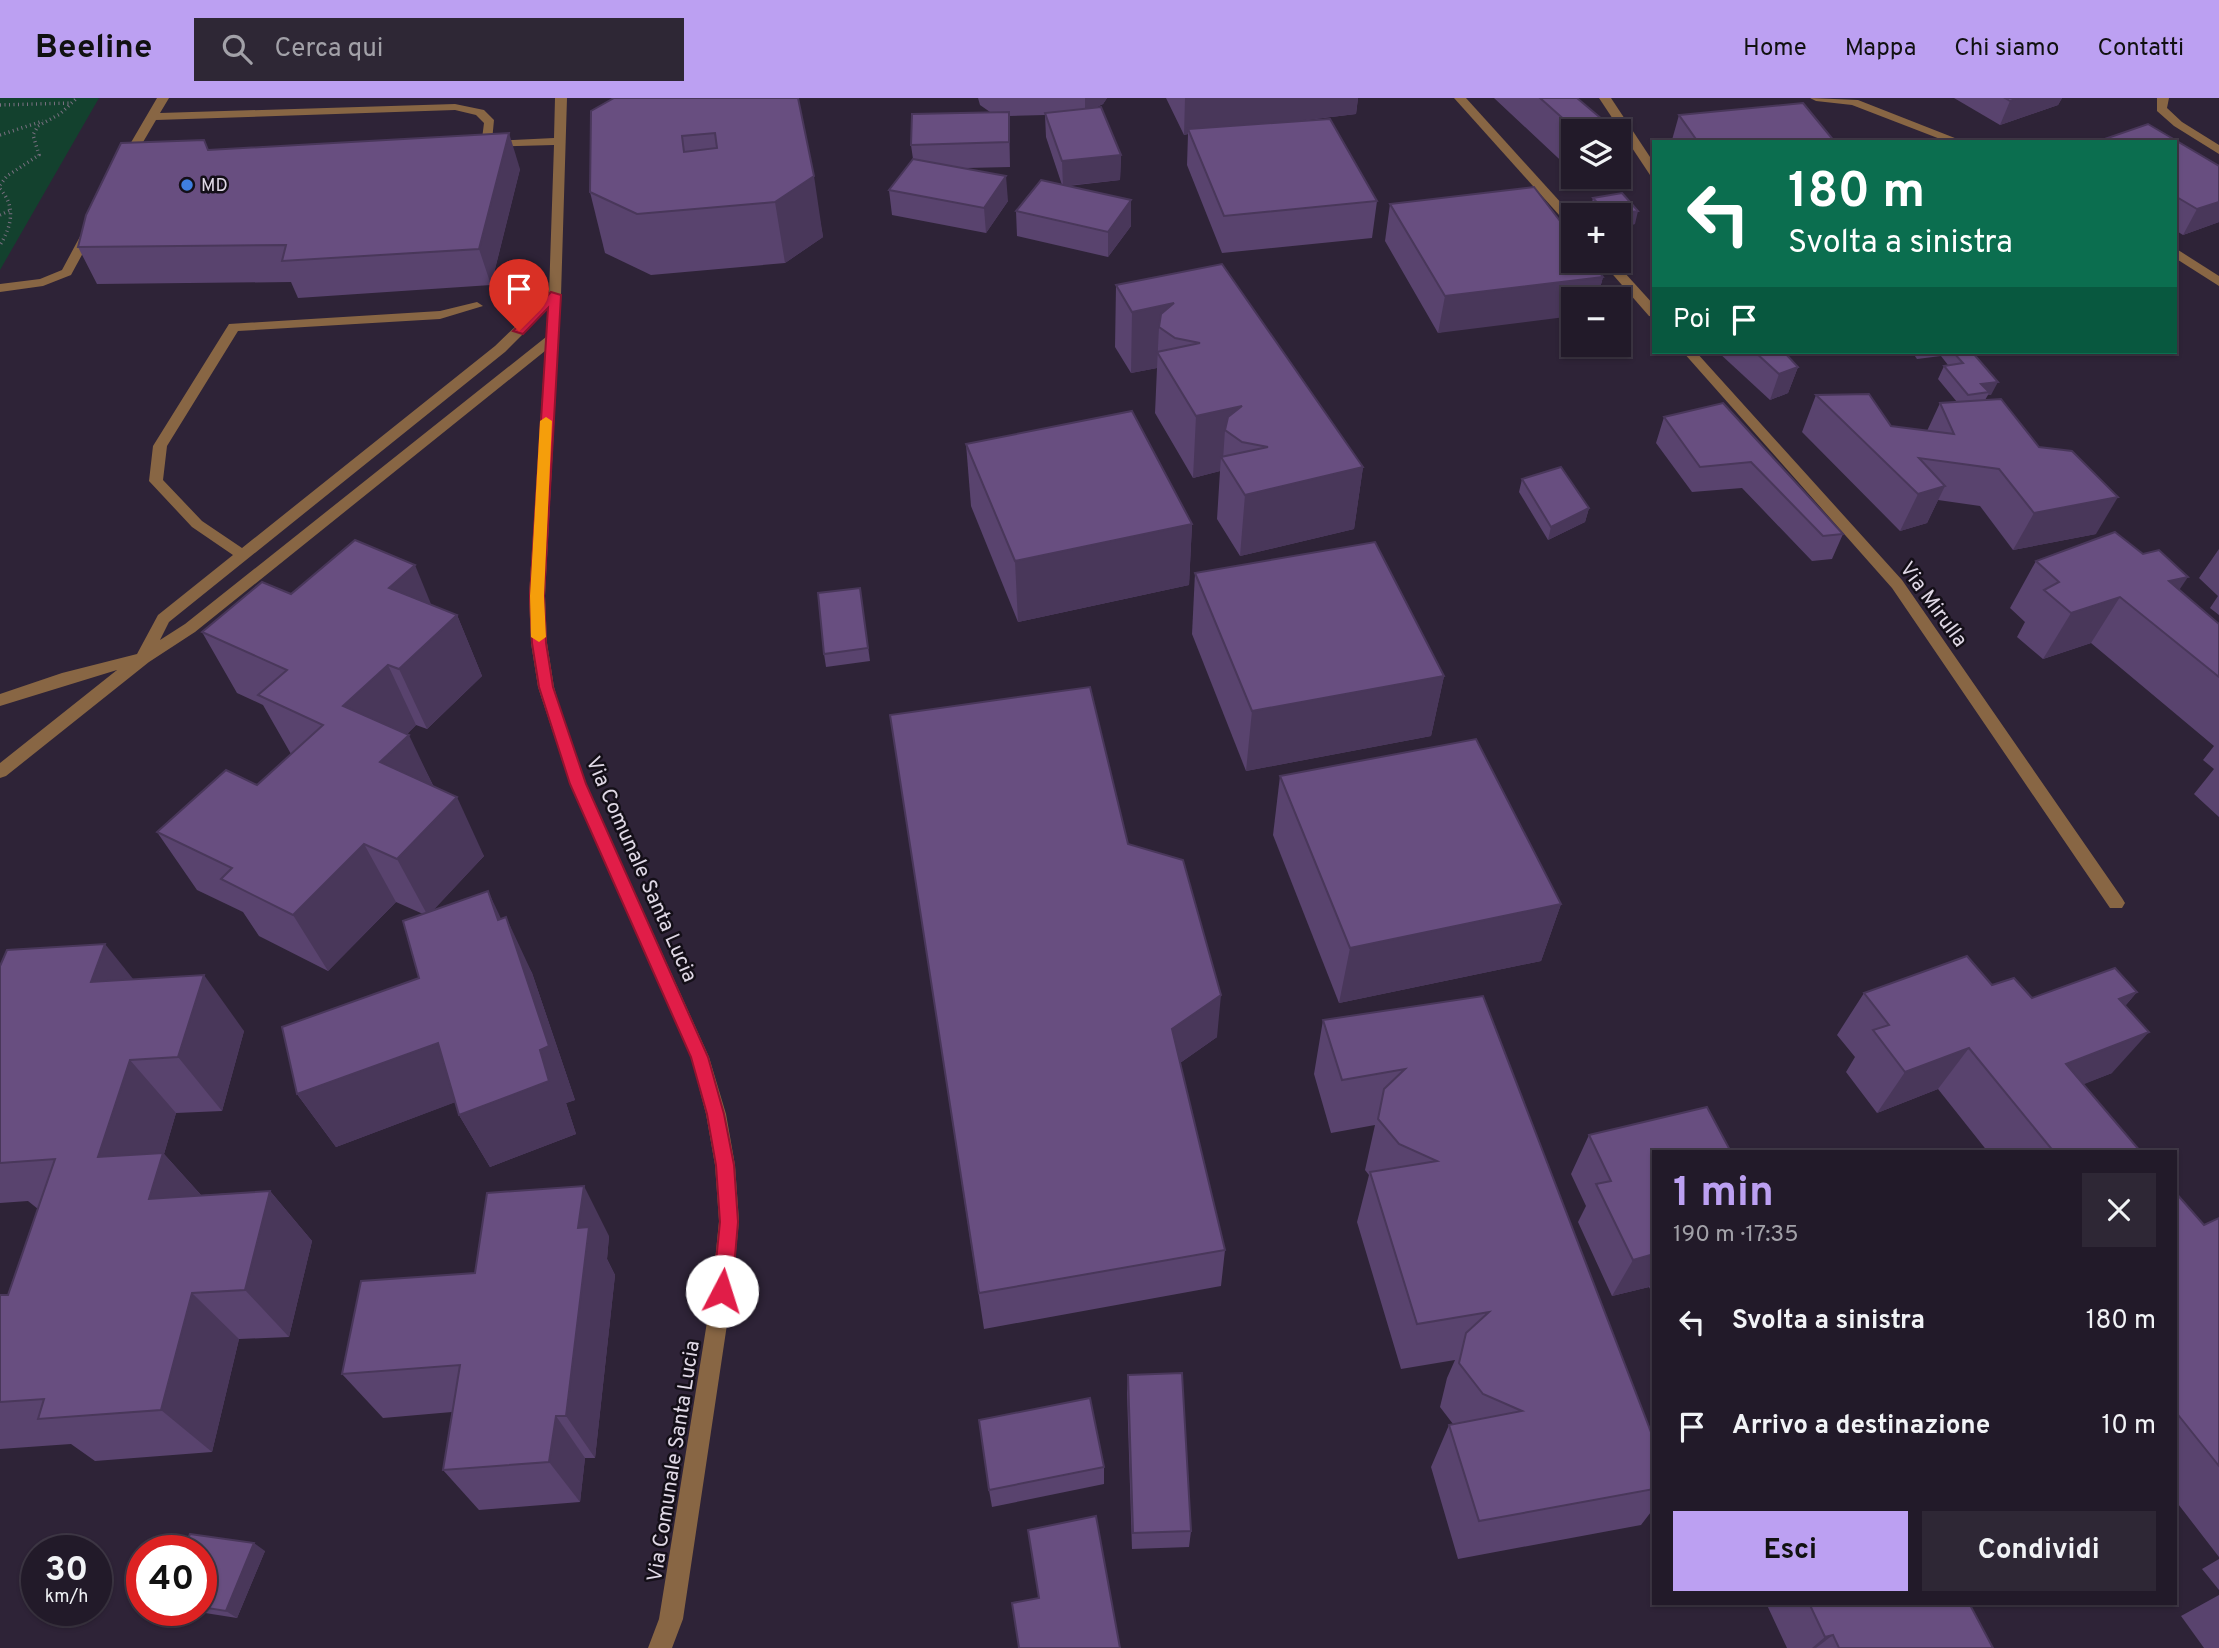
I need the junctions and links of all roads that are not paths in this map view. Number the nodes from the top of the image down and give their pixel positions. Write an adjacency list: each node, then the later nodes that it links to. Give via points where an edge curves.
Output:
1 (163, 98): 7 (street)
2 (561, 98): 9 (street, Via Comunale Santa Lucia)
3 (1461, 98): 13 (street)
4 (1605, 98): 12 (street)
5 (1816, 98): 8 (street, via 1854,102)
6 (2163, 98): 10 (street, via 2161,109 2169,117)
7 (151, 117): 9 (street, via 455,107 480,112 490,122 480,145); 11 (street)
8 (1953, 140)
9 (560, 141): 19 (street, Via Comunale Santa Lucia)
10 (2219, 150)
11 (127, 168)
12 (1652, 169)
13 (1561, 210)
14 (99, 212): 18 (street, via 67,272 43,282)
15 (2177, 253): 17 (street)
16 (1618, 273): 21 (street)
17 (2219, 282)
18 (0, 288)
19 (555, 295): 22 (street, Via Comunale Santa Lucia); 24 (street, via 500,349)
20 (477, 306): 24 (street, via 440,315 234,327 160,446 156,481 197,524)
21 (1652, 311)
22 (550, 340): 25 (street, via 190,628); 29 (street, Via Comunale Santa Lucia, via 537,596 546,687 578,784 699,1057 725,1165 729,1222 722,1291 671,1619)
23 (1691, 354): 28 (street, Via Mirulla, via 1897,584)
24 (241, 554): 25 (street, via 163,619)
25 (143, 658): 26 (street); 27 (street)
26 (0, 700)
27 (0, 772)
28 (2116, 903)
29 (660, 1648)

